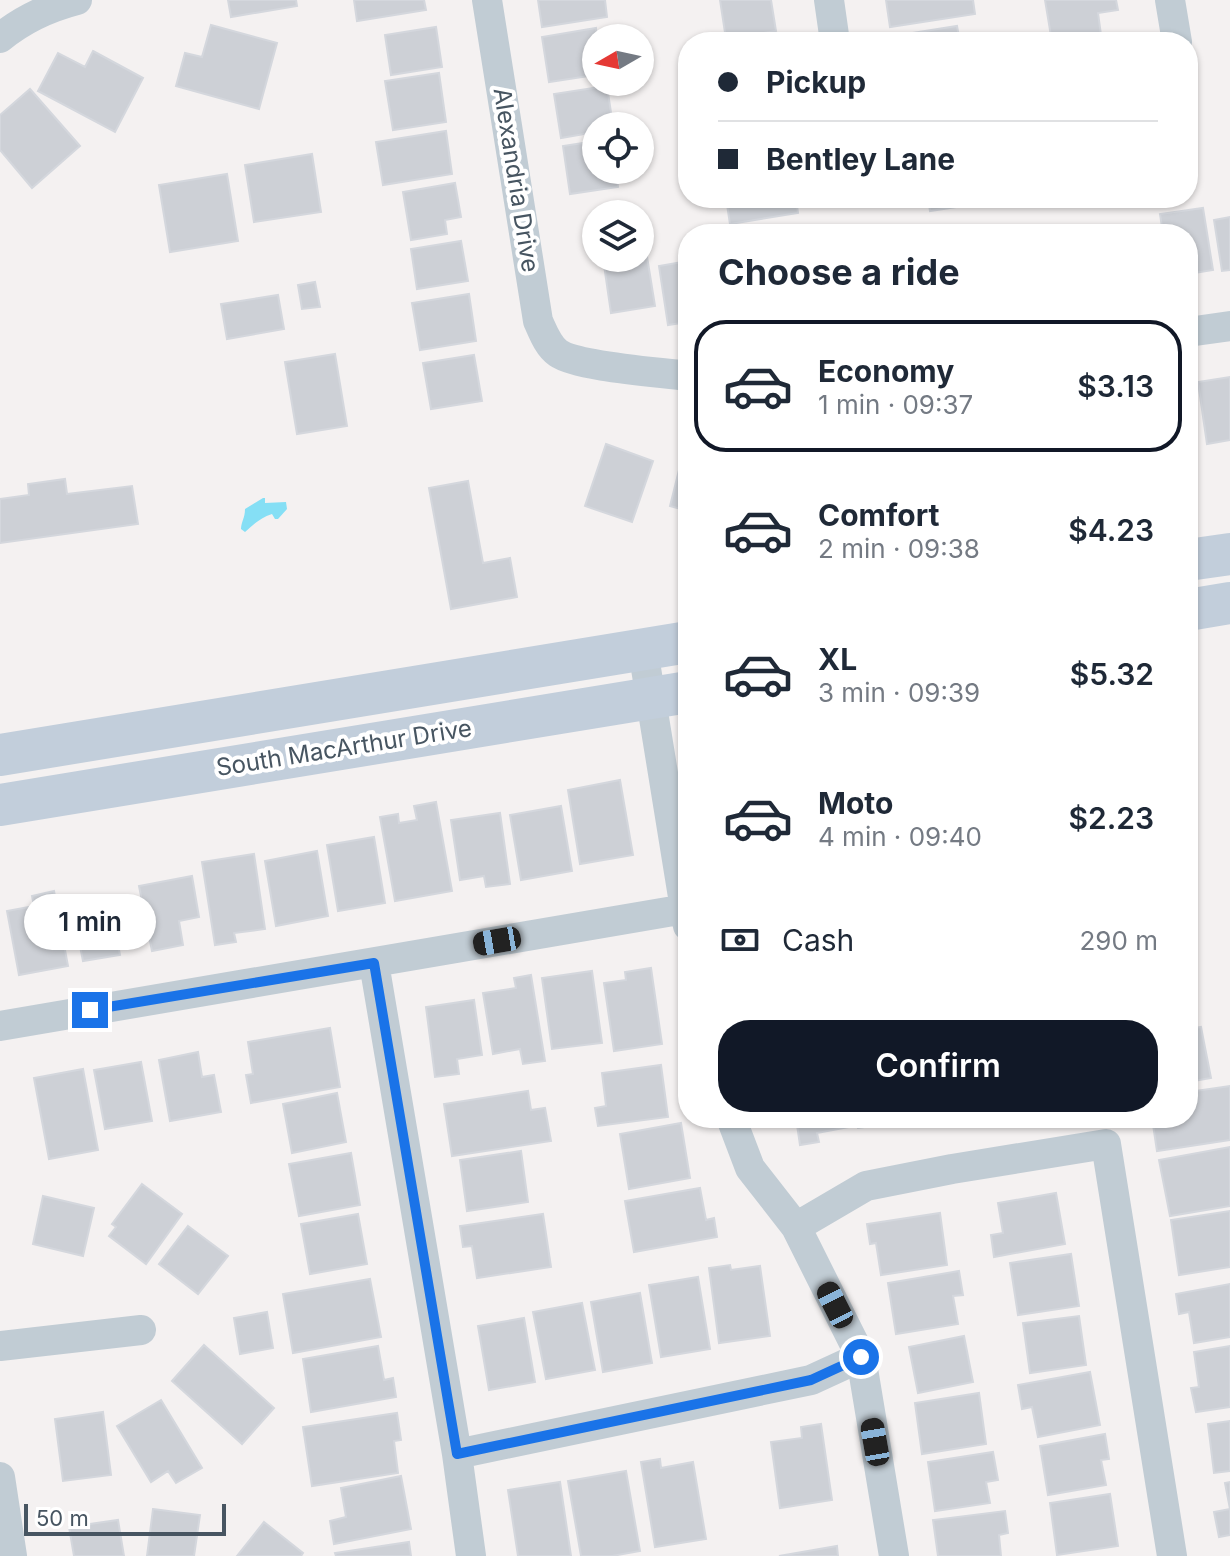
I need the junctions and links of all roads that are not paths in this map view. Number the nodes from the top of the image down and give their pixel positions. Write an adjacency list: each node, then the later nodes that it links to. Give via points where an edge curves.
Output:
1 (77, 0): 7 (street, via 54,6)
2 (487, 0): 10 (street, Alexandria Drive, via 538,321 549,343 559,354 584,362)
3 (829, 0): 5 (street)
4 (1170, 0): 6 (street)
5 (834, 32)
6 (1175, 32)
7 (0, 38)
8 (1230, 326): 9 (street)
9 (1198, 331)
10 (678, 375)
11 (1230, 554): 12 (main road)
12 (1198, 559)
13 (1230, 603): 14 (main road)
14 (1198, 608)
15 (678, 644): 16 (main road, South MacArthur Drive)
16 (643, 650): 17 (street); 18 (main road, South MacArthur Drive)
17 (670, 695): 19 (main road, South MacArthur Drive); 20 (street)
18 (0, 755)
19 (0, 805)
20 (678, 806)
21 (678, 918): 22 (street)
22 (374, 963): 23 (street); 29 (street)
23 (0, 1026)
24 (735, 1128): 25 (street, via 750,1168)
25 (796, 1227): 28 (street); 34 (street, via 866,1186 1106,1144)
26 (141, 1330): 27 (street)
27 (0, 1346)
28 (861, 1357): 29 (street, via 811,1380); 33 (street)
29 (457, 1454): 32 (street)
30 (0, 1477): 31 (street)
31 (12, 1556)
32 (471, 1556)
33 (894, 1556)
34 (1172, 1556)

